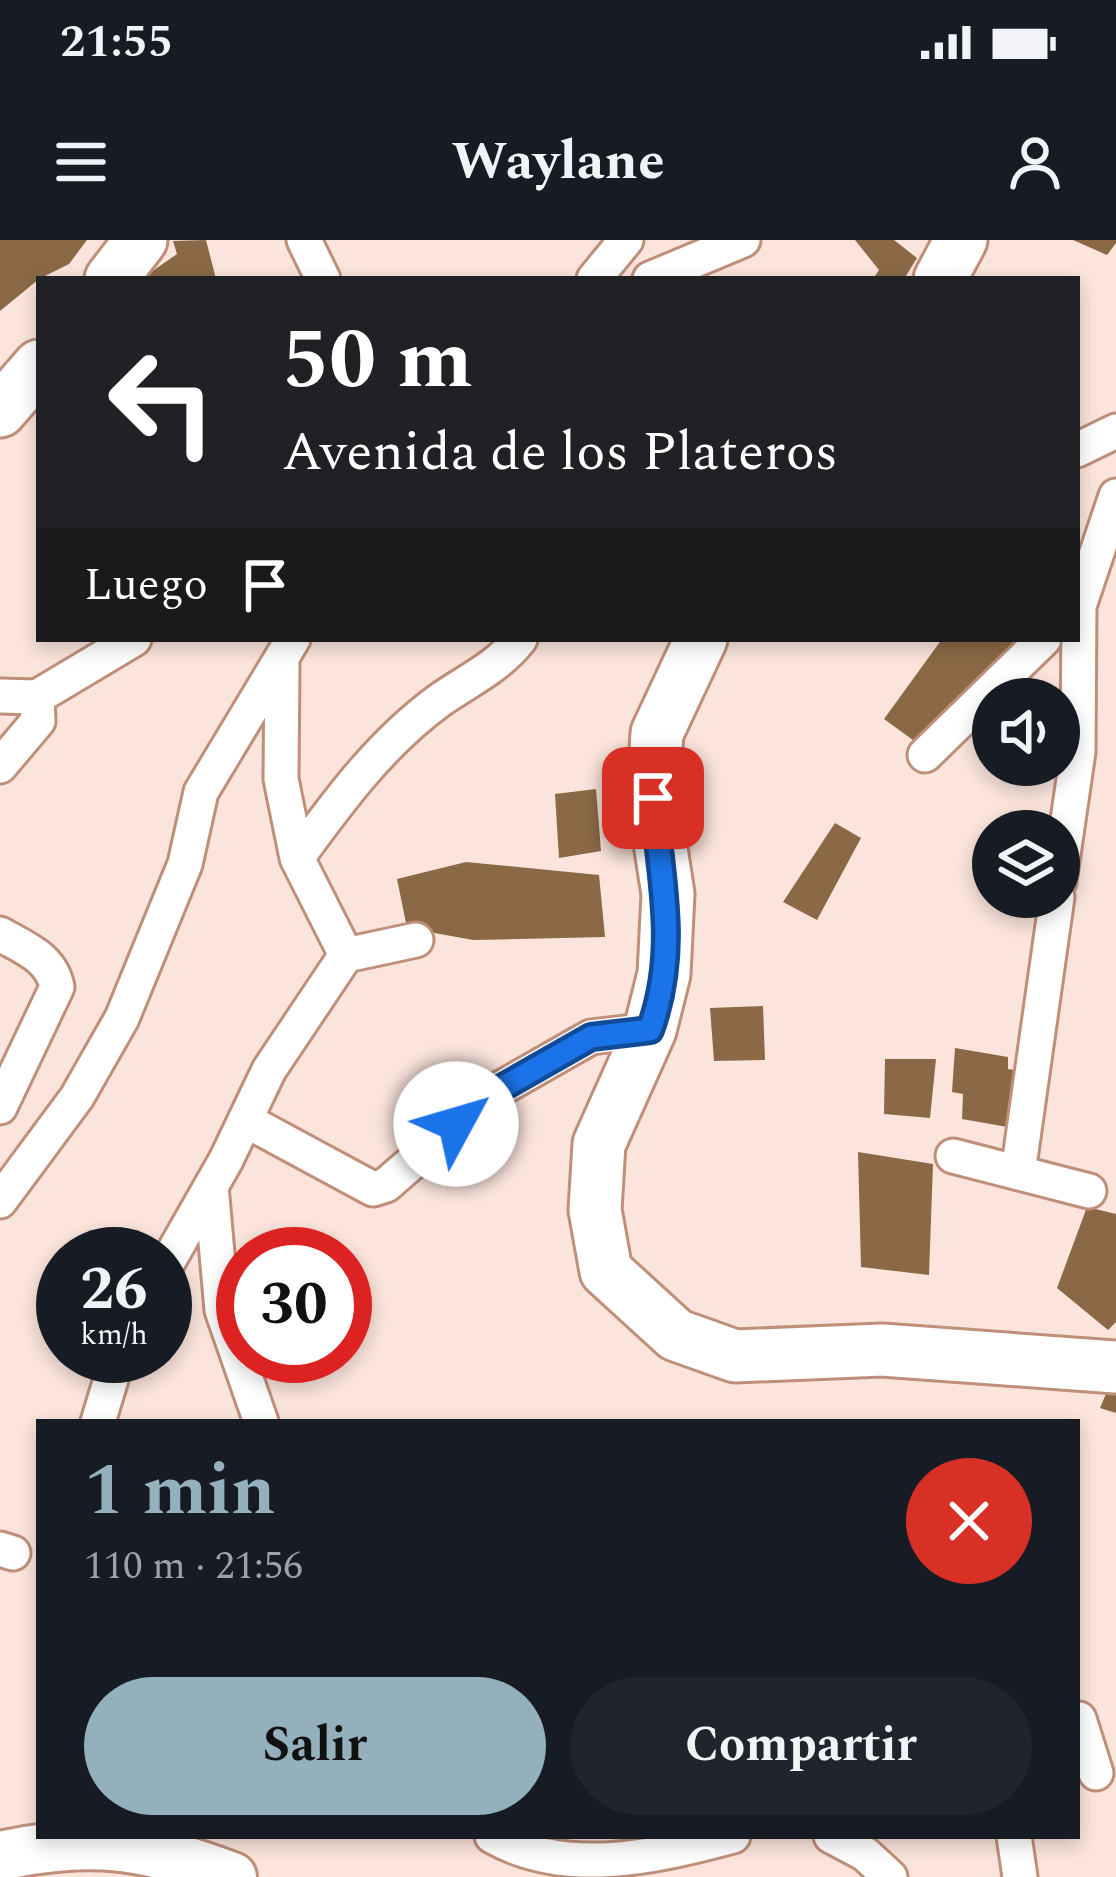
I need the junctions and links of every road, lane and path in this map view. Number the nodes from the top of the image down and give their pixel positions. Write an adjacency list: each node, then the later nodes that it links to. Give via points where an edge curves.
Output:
1 (140, 240): 6 (main road)
2 (304, 240): 7 (street)
3 (626, 240): 8 (street)
4 (743, 240): 9 (street)
5 (961, 240): 10 (main road)
6 (113, 276)
7 (322, 276)
8 (596, 276)
9 (657, 276)
10 (942, 276)
11 (1116, 430): 12 (street)
12 (1080, 448)
13 (1116, 496): 14 (street)
14 (1080, 601)
15 (129, 642): 22 (street)
16 (518, 642): 26 (street, via 498,666 440,700 358,774)
17 (700, 642): 31 (main road, via 657,733 653,798 668,937)
18 (1041, 642): 23 (street)
19 (1078, 642): 25 (street)
20 (278, 647): 26 (street, via 281,779); 38 (street, via 201,792 185,864 122,1018 77,1097)
21 (0, 695): 22 (street)
22 (37, 698): 24 (street, via 38,721)
23 (925, 755)
24 (0, 766)
25 (1070, 810)
26 (297, 858): 30 (street)
27 (1054, 918): 35 (street)
28 (0, 934): 32 (street, via 41,958 57,987)
29 (416, 940): 30 (street)
30 (346, 955): 33 (street)
31 (650, 1030): 33 (street, via 591,1037 511,1082 373,1189); 40 (main road, via 599,1144 595,1210 606,1271 655,1320 735,1356 882,1350)
32 (0, 1107)
33 (245, 1120): 36 (street)
34 (953, 1156): 35 (street)
35 (1018, 1173): 37 (street)
36 (211, 1186): 39 (street); 43 (street, via 222,1310)
37 (1089, 1191)
38 (0, 1201)
39 (188, 1227)
40 (1116, 1367)
41 (110, 1383): 42 (street)
42 (99, 1419)
43 (260, 1419)
44 (1080, 1722): 45 (street)
45 (1096, 1773)
46 (496, 1839): 47 (street, via 532,1863 566,1870 632,1863)
47 (722, 1839)
48 (837, 1839): 52 (street)
49 (1014, 1839): 53 (street)
50 (0, 1856): 51 (main road, via 106,1841)
51 (232, 1877)
52 (890, 1877)
53 (1020, 1877)

